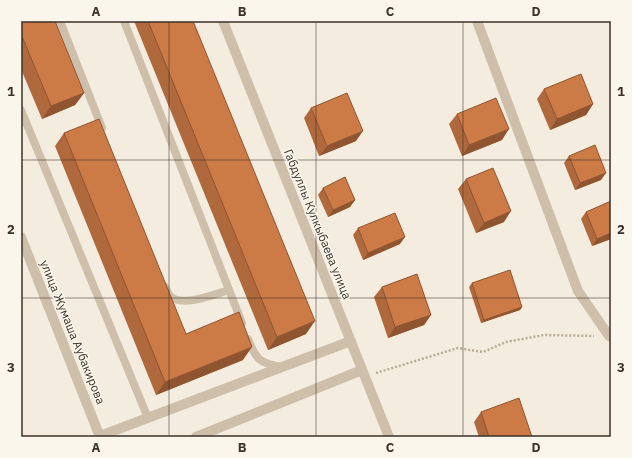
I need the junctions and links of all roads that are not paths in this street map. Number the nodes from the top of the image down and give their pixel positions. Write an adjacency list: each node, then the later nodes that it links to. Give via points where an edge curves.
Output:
1 (60, 21): 6 (lane)
2 (124, 21): 9 (lane)
3 (223, 21): 11 (street, Габдуллы Кулкыбаева улица)
4 (477, 21): 10 (street, via 578,291)
5 (21, 110): 14 (lane)
6 (106, 138)
7 (21, 237): 15 (street, улица Жумаша Аубакирова)
8 (161, 278): 9 (lane, via 170,296 178,300 188,301)
9 (229, 290): 12 (lane, via 254,355 267,365)
10 (610, 335)
11 (351, 341): 12 (street); 13 (street, Габдуллы Кулкыбаева улица)
12 (281, 368): 14 (street)
13 (364, 373): 16 (street); 17 (street, Габдуллы Кулкыбаева улица)
14 (148, 418): 15 (street)
15 (100, 437)
16 (196, 437)
17 (389, 437)

